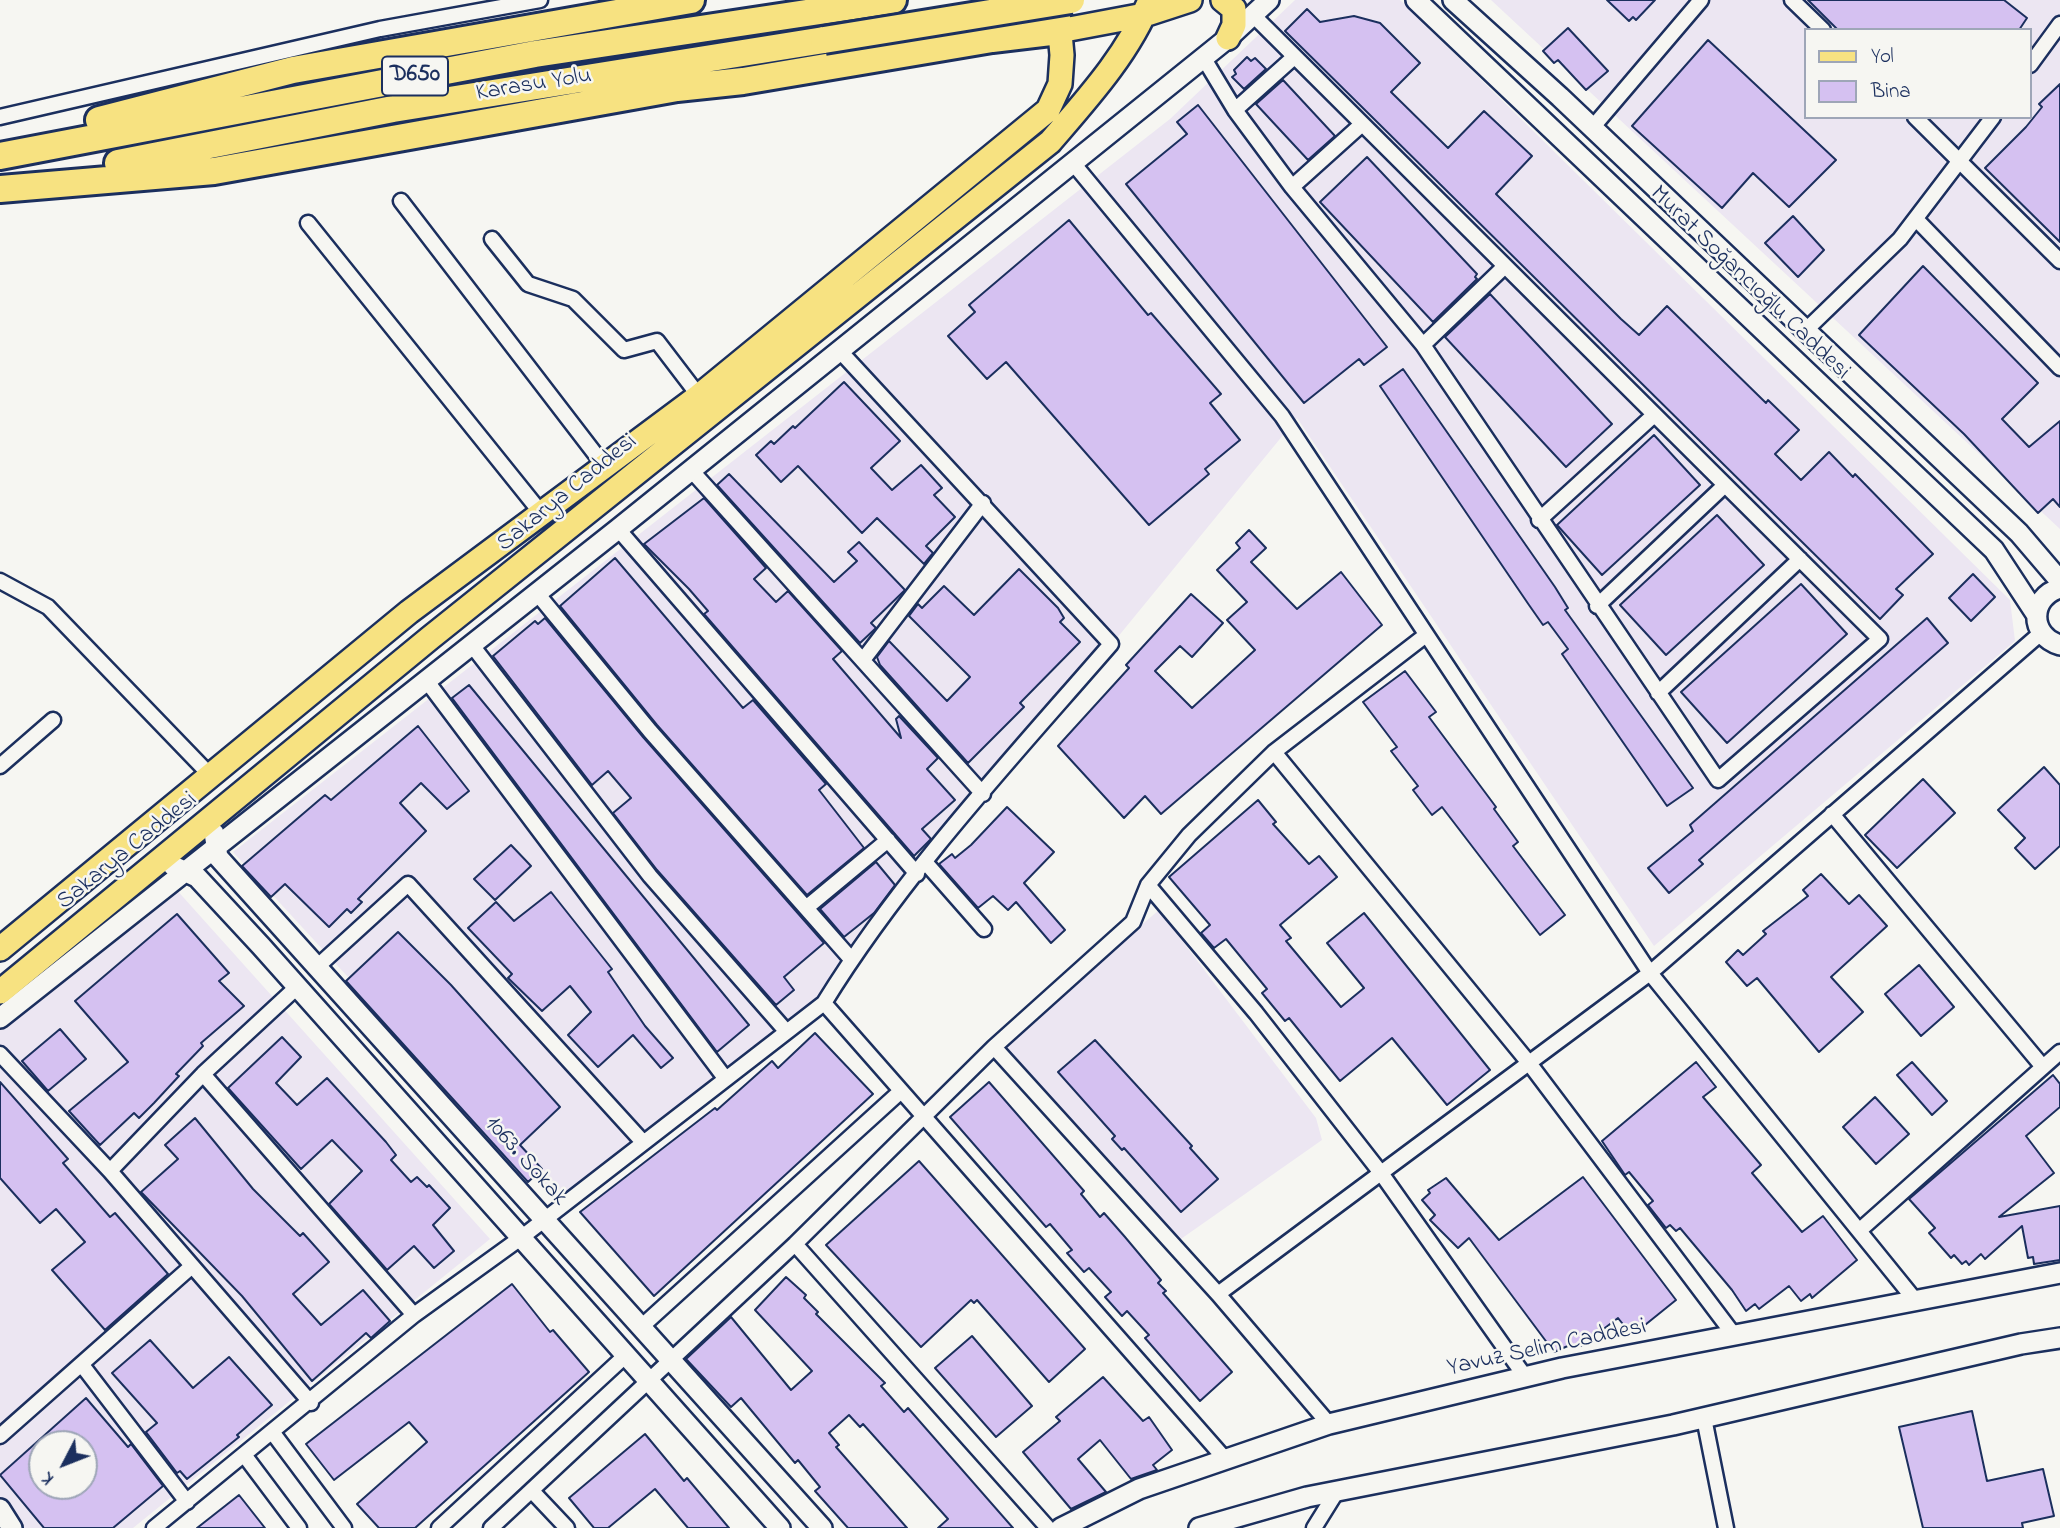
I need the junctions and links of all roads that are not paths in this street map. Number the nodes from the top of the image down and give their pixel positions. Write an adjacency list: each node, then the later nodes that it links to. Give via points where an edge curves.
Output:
1 (540, 0): 23 (street, via 380,29)
2 (691, 0): 28 (highway, via 293,70)
3 (892, 0): 29 (highway, Karasu Yolu / D650, via 535,54)
4 (1057, 0): 17 (main road, Sakarya Caddesi)
5 (1071, 0): 33 (highway, Karasu Yolu / D650, bridge, via 393,109)
6 (1190, 0): 13 (main road)
7 (1223, 0): 18 (main road, via 1234,9)
8 (1269, 0): 14 (main road)
9 (1416, 0): 60 (main road, Murat Soğancıoğlu Caddesi, via 1994,550)
10 (1453, 0): 27 (main road, Murat Soğancıoğlu Caddesi)
11 (1701, 0): 27 (street)
12 (1792, 0): 16 (street)
13 (1147, 7): 17 (main road); 71 (main road, Sakarya Caddesi, via 1092,94 1049,142)
14 (1250, 8): 18 (main road); 20 (street)
15 (2060, 24): 21 (street)
16 (1821, 28)
17 (1059, 32): 33 (highway, via 677,89 214,171); 44 (main road, Sakarya Caddesi, via 1060,84 1048,110)
18 (1228, 38): 19 (main road)
19 (1203, 57): 22 (street); 31 (main road)
20 (1293, 58): 22 (street); 26 (street)
21 (2032, 62)
22 (1235, 110): 32 (street)
23 (0, 117)
24 (1917, 119): 30 (street)
25 (1992, 119): 30 (street)
26 (1361, 125): 32 (street); 39 (street)
27 (1592, 128): 40 (main road, Murat Soğancıoğlu Caddesi)
28 (0, 144)
29 (0, 156)
30 (1961, 161): 35 (street); 38 (street)
31 (1073, 163): 42 (main road); 59 (street, via 1282,416)
32 (1292, 187): 41 (street)
33 (0, 188)
34 (401, 201): 46 (street)
35 (1916, 219): 40 (street); 43 (street)
36 (308, 223): 50 (street)
37 (492, 239): 44 (street, via 528,284 573,299 624,350 657,341)
38 (2060, 261)
39 (1504, 267): 41 (street); 45 (street)
40 (1806, 330): 55 (main road, Murat Soğancıoğlu Caddesi, via 2019,533)
41 (1423, 345): 51 (street)
42 (839, 350): 47 (main road); 49 (street)
43 (2060, 368)
44 (699, 396): 46 (main road, Sakarya Caddesi)
45 (1654, 415): 48 (street); 51 (street)
46 (606, 468): 50 (main road, Sakarya Caddesi)
47 (691, 470): 52 (main road); 62 (street)
48 (1725, 485): 53 (street); 58 (street)
49 (983, 503): 62 (street); 69 (street, via 1111,644)
50 (542, 514): 68 (main road, Sakarya Caddesi, via 409,612)
51 (1539, 520): 58 (street)
52 (618, 529): 57 (main road); 72 (street)
53 (1800, 559): 64 (street); 64 (street, via 1880,639 1717,780)
54 (0, 581): 68 (street, via 48,607)
55 (2060, 581)
56 (2060, 588): 60 (main road, via 2043,598)
57 (536, 592): 61 (main road); 78 (street, via 650,731)
58 (1597, 606): 64 (street)
59 (1426, 635): 66 (street); 83 (street)
60 (2051, 637): 70 (street)
61 (471, 644): 63 (main road); 88 (street, via 650,876)
62 (863, 660): 69 (street)
63 (426, 680): 73 (main road); 95 (street)
64 (1658, 693)
65 (53, 720): 67 (street)
66 (1274, 752): 77 (street, via 1189,835); 92 (street)
67 (0, 766)
68 (211, 776): 80 (main road, Sakarya Caddesi)
69 (983, 794): 75 (street)
70 (1832, 814): 83 (street); 93 (street)
71 (211, 818): 73 (main road, 1063. Sokak); 74 (main road, Sakarya Caddesi)
72 (888, 840): 75 (street); 78 (street)
73 (216, 845): 76 (main road); 82 (main road, 1063. Sokak, via 218,857)
74 (159, 860): 76 (main road); 85 (main road, Sakarya Caddesi)
75 (921, 868): 79 (street); 81 (street)
76 (183, 871): 84 (main road, via 197,877); 87 (main road)
77 (1148, 885): 89 (street, via 1133,922); 100 (street)
78 (806, 908): 81 (street)
79 (984, 929)
80 (0, 949)
81 (851, 959): 86 (street)
82 (318, 966): 98 (street, via 408,884); 101 (main road, 1063. Sokak)
83 (1650, 972): 92 (street); 102 (street)
84 (297, 987): 94 (street); 103 (main road)
85 (0, 992)
86 (824, 1003): 88 (street); 96 (street)
87 (0, 1018)
88 (786, 1031): 95 (street)
89 (994, 1047): 97 (street); 107 (street)
90 (2060, 1052): 93 (street)
91 (0, 1054): 99 (street)
92 (1529, 1063): 100 (street); 111 (street)
93 (2043, 1067): 102 (street)
94 (203, 1074): 99 (street); 109 (street)
95 (725, 1078): 98 (street)
96 (901, 1091): 97 (street); 110 (street)
97 (922, 1118): 104 (street); 124 (street)
98 (642, 1141): 101 (street)
99 (110, 1171): 105 (street)
100 (1381, 1173): 107 (street); 116 (street)
101 (543, 1219): 103 (street); 110 (main road, 1063. Sokak)
102 (1860, 1230): 108 (street)
103 (522, 1237): 109 (street); 113 (main road)
104 (795, 1244): 114 (street); 138 (street)
105 (192, 1266): 115 (street); 118 (street)
106 (2060, 1273): 108 (main road, Yavuz Selim Caddesi)
107 (1218, 1294): 120 (street)
108 (1915, 1300): 111 (main road, Yavuz Selim Caddesi)
109 (414, 1315): 118 (street)
110 (640, 1328): 114 (main road, 1063. Sokak)
111 (1734, 1335): 116 (main road, Yavuz Selim Caddesi)
112 (2060, 1338): 119 (main road)
113 (625, 1356): 117 (main road); 133 (street)
114 (670, 1361): 117 (street); 137 (main road, 1063. Sokak)
115 (82, 1365): 122 (street); 127 (street)
116 (1525, 1377): 120 (main road, Yavuz Selim Caddesi)
117 (650, 1383): 125 (street); 136 (main road)
118 (311, 1402): 121 (street)
119 (1704, 1418): 126 (main road); 142 (street)
120 (1329, 1424): 124 (main road, Yavuz Selim Caddesi)
121 (273, 1433): 123 (street); 132 (street)
122 (0, 1436)
123 (245, 1456): 127 (street); 131 (street)
124 (1226, 1460): 139 (main road, Yavuz Selim Caddesi, via 1139,1489)
125 (532, 1491): 134 (street); 135 (street)
126 (1337, 1491): 140 (main road); 141 (street)
127 (187, 1502): 130 (street)
128 (0, 1509): 129 (main road)
129 (12, 1528)
130 (154, 1528)
131 (299, 1528)
132 (344, 1528)
133 (439, 1528)
134 (491, 1528)
135 (567, 1528)
136 (780, 1528)
137 (822, 1528)
138 (1048, 1528)
139 (1061, 1528)
140 (1199, 1528)
141 (1314, 1528)
142 (1726, 1528)

